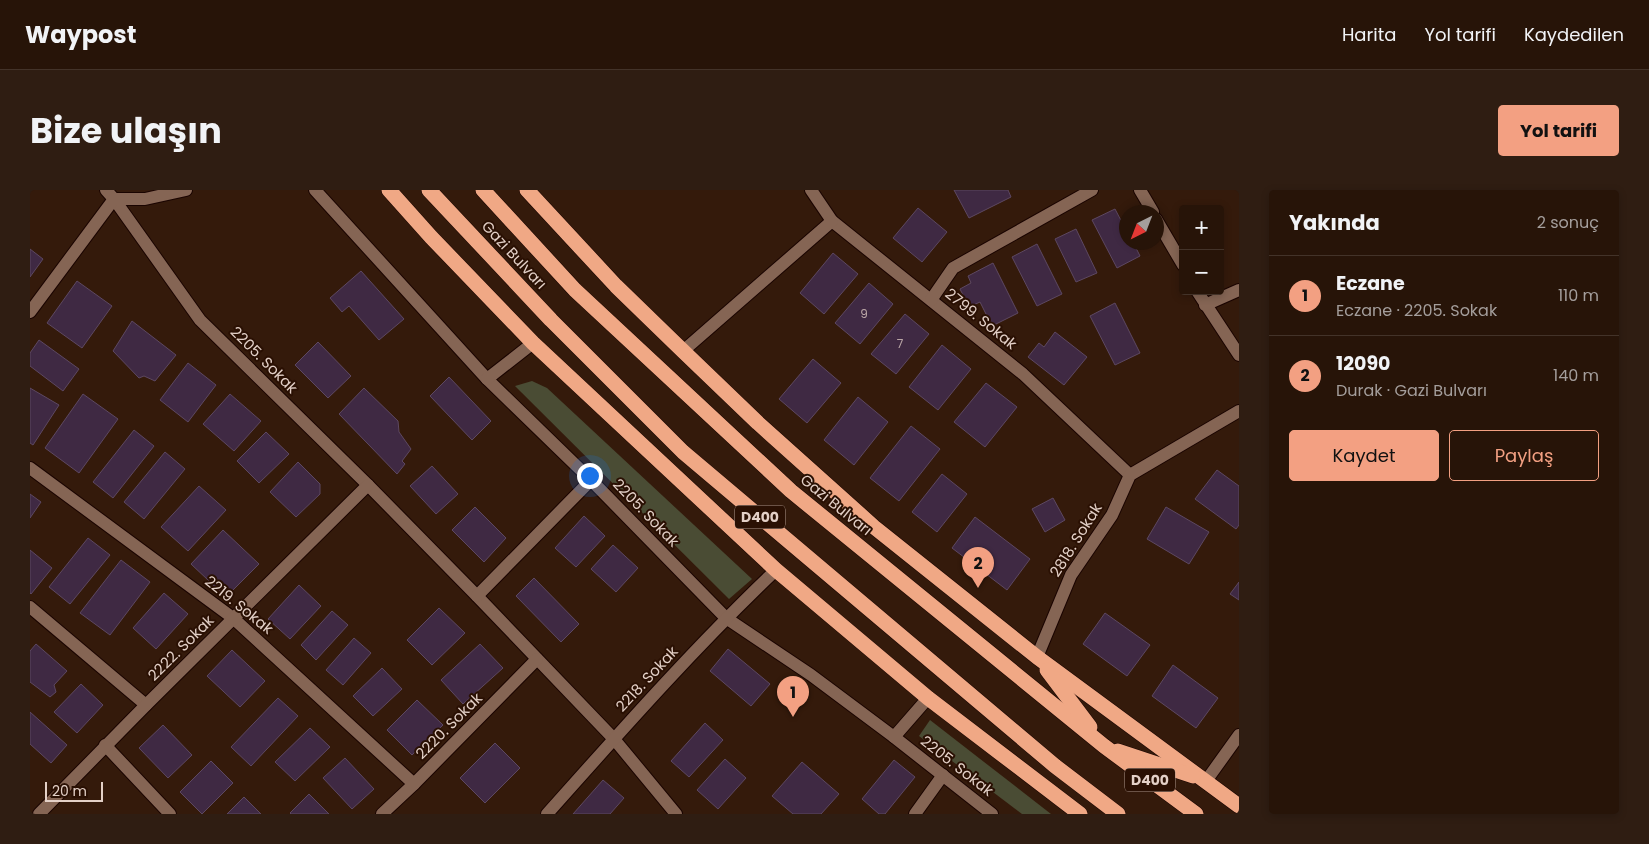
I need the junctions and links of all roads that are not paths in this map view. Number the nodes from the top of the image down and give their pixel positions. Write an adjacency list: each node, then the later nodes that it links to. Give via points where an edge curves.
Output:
1 (186, 190): 10 (street, via 145,199)
2 (315, 190): 23 (street, 2205. Sokak)
3 (389, 190): 20 (highway)
4 (429, 190): 56 (highway, Gazi Bulvarı / D400, via 551,320 683,452 1055,766)
5 (483, 190): 42 (highway, Gazi Bulvarı / D400, via 575,290 791,491)
6 (526, 190): 21 (highway, via 616,286)
7 (812, 190): 12 (street, 2799. Sokak)
8 (1092, 190): 17 (street, via 953,268)
9 (1140, 190): 11 (street)
10 (110, 194): 19 (street); 28 (street, 2205. Sokak, via 200,320)
11 (1149, 205)
12 (832, 221): 17 (street, 2799. Sokak); 21 (street)
13 (1164, 233): 14 (street)
14 (1179, 258)
15 (1239, 290): 18 (street)
16 (1200, 295): 18 (street)
17 (931, 300): 26 (street, 2799. Sokak, via 1023,374)
18 (1205, 305): 22 (street)
19 (30, 312)
20 (533, 343): 23 (street); 29 (highway)
21 (683, 351): 34 (highway, via 874,527)
22 (1239, 355)
23 (487, 379): 27 (street, 2205. Sokak)
24 (1239, 411): 26 (street)
25 (30, 468): 32 (street, 2219. Sokak)
26 (1130, 475): 34 (street, 2818. Sokak, via 1112,516 1071,574)
27 (591, 480): 30 (street); 33 (street, 2205. Sokak)
28 (368, 486): 30 (street, 2205. Sokak); 32 (street, 2222. Sokak)
29 (776, 570): 33 (street, 2218. Sokak); 36 (highway)
30 (477, 596): 35 (street, 2205. Sokak)
31 (30, 607): 37 (street)
32 (233, 618): 37 (street, 2222. Sokak); 45 (street, 2219. Sokak)
33 (726, 618): 39 (street, 2205. Sokak, via 810,674); 40 (street, 2218. Sokak)
34 (1037, 657): 42 (highway); 44 (highway)
35 (537, 659): 40 (street, 2205. Sokak); 45 (street, 2220. Sokak)
36 (928, 698): 39 (street); 47 (highway)
37 (146, 705): 41 (street, 2222. Sokak)
38 (1239, 735): 44 (street)
39 (894, 737): 43 (street, 2205. Sokak)
40 (614, 739): 51 (street, 2218. Sokak); 52 (street, 2205. Sokak)
41 (105, 745): 48 (street, 2222. Sokak); 49 (street)
42 (1104, 746): 44 (highway); 57 (highway, Gazi Bulvarı / D400)
43 (943, 776): 53 (street); 54 (street, 2205. Sokak)
44 (1206, 781): 46 (highway)
45 (414, 784): 50 (street, 2220. Sokak)
46 (1239, 806)
47 (1075, 810): 55 (highway)
48 (39, 814)
49 (170, 814)
50 (382, 814)
51 (547, 814)
52 (676, 814)
53 (915, 814)
54 (992, 814)
55 (1090, 814)
56 (1118, 814)
57 (1196, 814)

